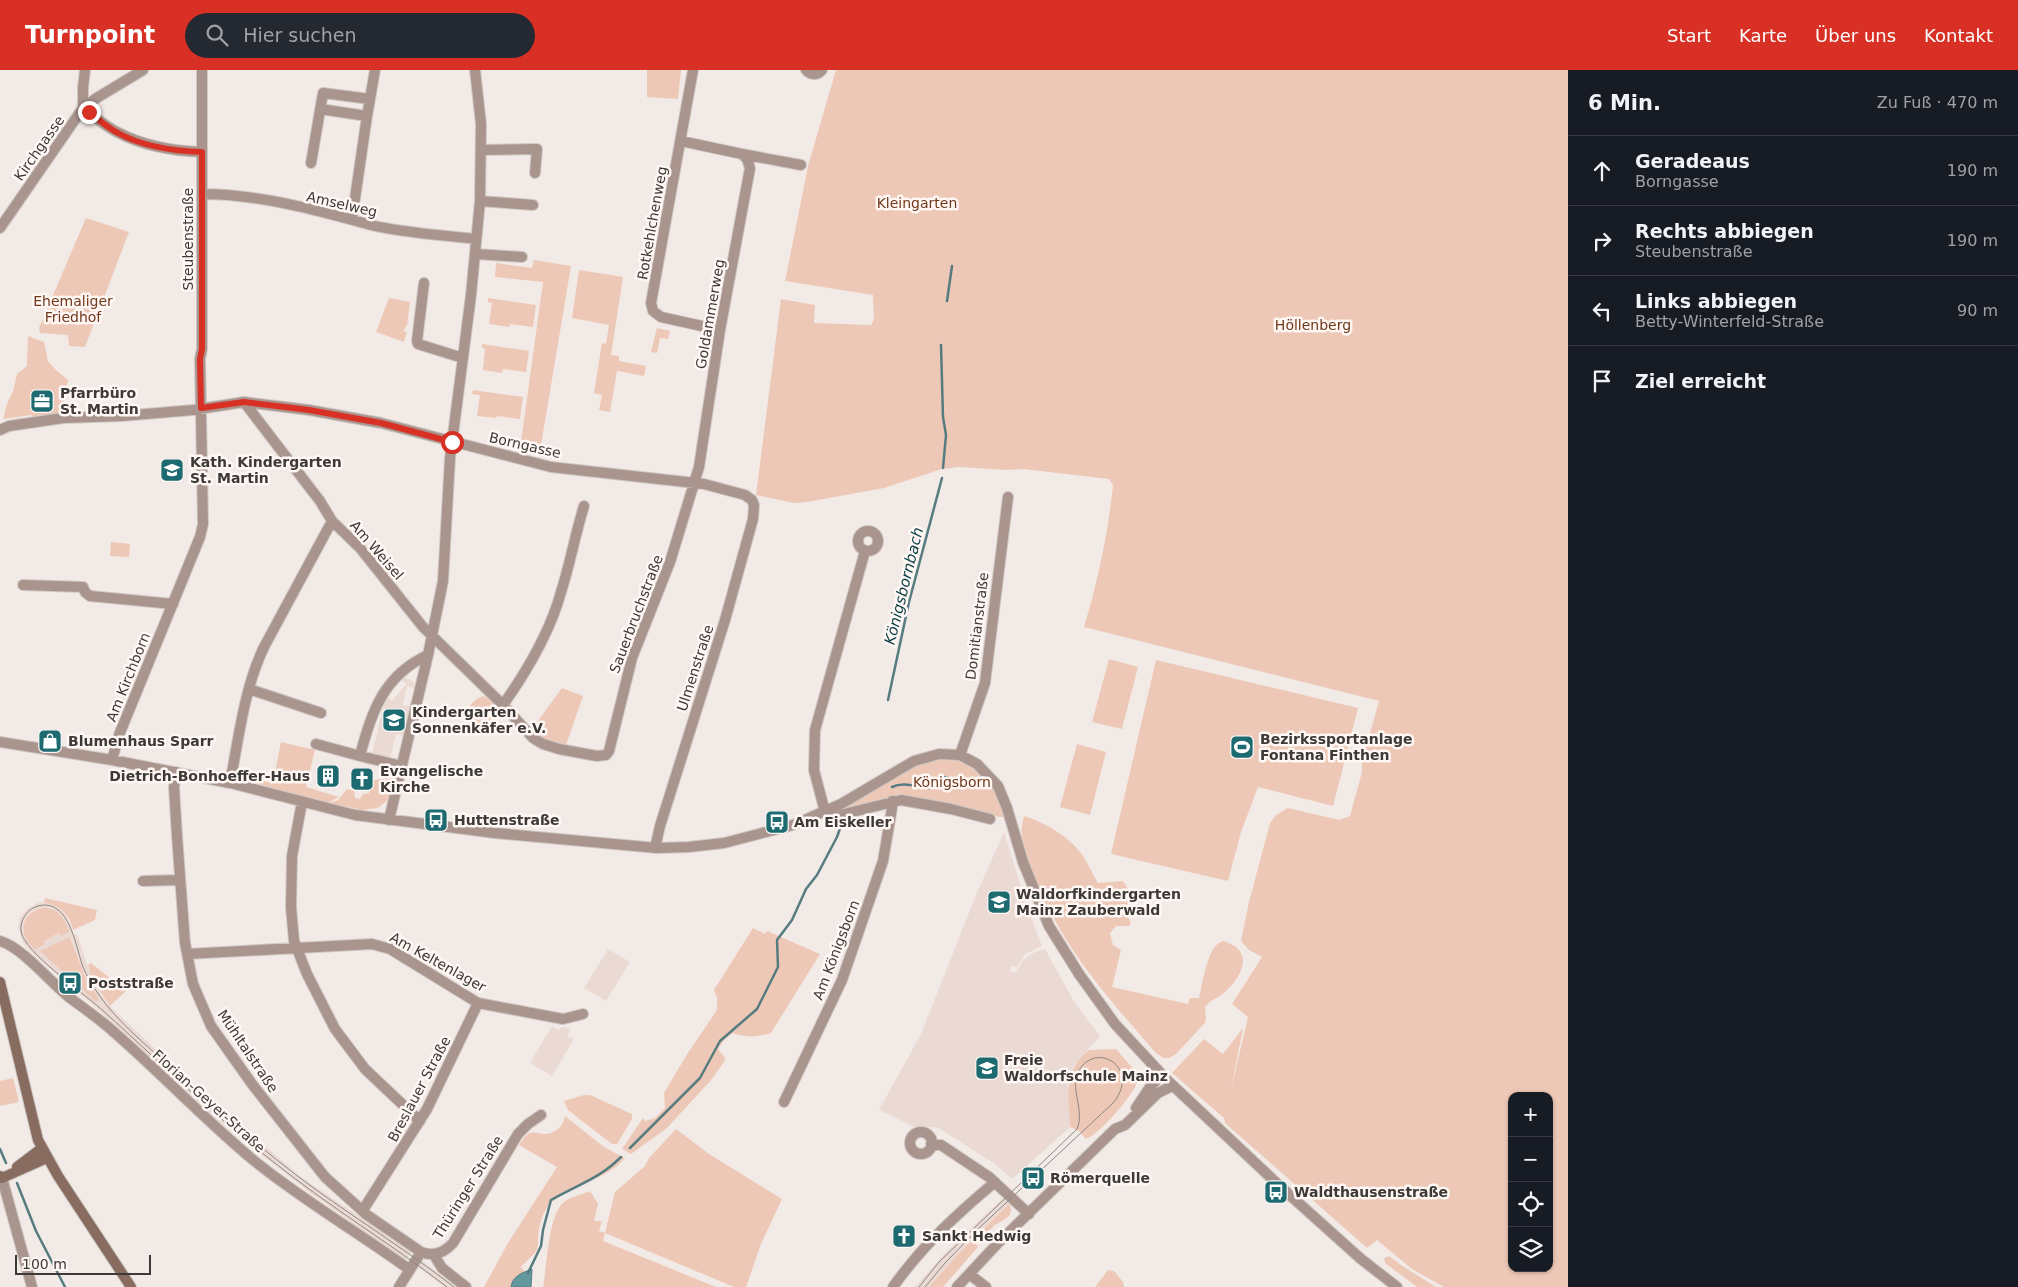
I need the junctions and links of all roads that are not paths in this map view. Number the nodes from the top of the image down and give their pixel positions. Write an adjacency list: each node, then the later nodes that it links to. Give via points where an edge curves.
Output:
1 (85, 70): 10 (street)
2 (143, 70): 10 (street)
3 (202, 70): 15 (street, Steubenstraße)
4 (375, 70): 9 (street)
5 (476, 70): 14 (street)
6 (693, 70): 13 (street, Rotkehlchenweg)
7 (806, 70): 8 (street, via 812,74)
8 (822, 70)
9 (370, 99): 11 (street, via 323,93); 12 (street)
10 (83, 108): 15 (street, via 130,138 180,152); 24 (street, Kirchgasse)
11 (320, 109): 12 (street); 17 (street)
12 (367, 116): 23 (street)
13 (682, 141): 16 (street); 29 (street, Rotkehlchenweg, via 652,307 661,317)
14 (482, 150): 19 (street, via 537,149); 21 (street)
15 (202, 152): 20 (street, Steubenstraße)
16 (742, 154): 18 (street); 29 (street, Goldammerweg, via 748,159 750,168)
17 (311, 163)
18 (801, 164)
19 (535, 173)
20 (202, 194): 23 (street, Amselweg, via 234,195); 32 (street, Steubenstraße)
21 (480, 201): 22 (street); 25 (street)
22 (533, 205)
23 (352, 219): 25 (street, Amselweg, via 379,227)
24 (0, 228)
25 (476, 240): 26 (street)
26 (476, 254): 27 (street); 30 (street)
27 (522, 257)
28 (424, 283): 30 (street, via 418,344)
29 (720, 330): 35 (street, Goldammerweg)
30 (463, 358): 34 (street)
31 (244, 402): 32 (street, Borngasse); 34 (street, Borngasse, via 345,416); 39 (street, Am Weisel)
32 (201, 408): 33 (street, Borngasse, via 63,418); 42 (street, Am Kirchborn, via 202,531)
33 (0, 430)
34 (452, 442): 35 (street, Borngasse, via 551,467); 43 (street, via 446,553)
35 (695, 482): 36 (street, Borngasse); 50 (street, Sauerbruchstraße, via 670,562 632,658)
36 (749, 497): 62 (street, Ulmenstraße, via 754,505 753,519)
37 (1008, 497): 51 (street, Domitianstraße, via 985,683)
38 (584, 506): 46 (street, via 561,594 547,630)
39 (332, 521): 43 (street, Am Weisel, via 360,548); 45 (street, via 264,647)
40 (866, 551): 59 (street, via 815,730 814,770)
41 (23, 586): 42 (street, via 84,587 90,596)
42 (172, 604): 53 (street, Am Kirchborn)
43 (432, 636): 44 (street); 46 (street, Am Weisel)
44 (428, 655): 52 (street, via 399,675 382,695 371,717); 54 (street)
45 (249, 689): 47 (street); 56 (street)
46 (503, 705): 50 (street, Am Weisel, via 538,742 601,757)
47 (321, 713)
48 (0, 742): 53 (street)
49 (316, 744): 52 (street)
50 (606, 755)
51 (960, 755): 59 (street, via 939,754 914,761); 72 (street, via 978,764 1001,791 1022,862 1049,926 1079,974 1115,1024)
52 (360, 756): 54 (street)
53 (112, 760): 55 (street)
54 (402, 766): 61 (street)
55 (176, 772): 56 (street); 63 (street, Mühltalstraße, via 174,787)
56 (230, 782): 58 (street)
57 (892, 801): 59 (street, via 836,816); 60 (street, via 920,803); 74 (street, Am Königsborn, via 883,861 843,977)
58 (302, 802): 61 (street); 66 (street, via 294,840 291,879 294,941)
59 (825, 812): 62 (street, via 793,826 739,840 690,848)
60 (990, 819)
61 (390, 820): 62 (street, via 524,837)
62 (655, 848)
63 (180, 880): 64 (street); 67 (street, Mühltalstraße)
64 (143, 881)
65 (0, 941): 88 (street, Florian-Geyer-Straße, via 12,946 115,1033 209,1123 252,1159)
66 (298, 948): 67 (street, Am Keltenlager); 70 (street, Am Keltenlager, via 384,946); 76 (street, via 307,974 335,1029 365,1070)
67 (187, 954): 84 (street, Mühltalstraße, via 193,984 211,1026 325,1177)
68 (0, 982): 69 (main road)
69 (2, 1002): 79 (main road, via 35,1132)
70 (478, 1002): 71 (street, Am Keltenlager, via 562,1019); 76 (street, Breslauer Straße)
71 (583, 1014)
72 (1161, 1075): 73 (street); 77 (street)
73 (1172, 1086): 77 (street, via 1158,1093); 97 (street, via 1361,1259)
74 (784, 1102)
75 (541, 1116): 87 (street, Thüringer Straße, via 518,1134 453,1243)
76 (420, 1122): 84 (street, Breslauer Straße)
77 (1125, 1125): 85 (street, via 1115,1129)
78 (931, 1144): 83 (street, via 941,1145)
79 (42, 1148): 80 (main road); 81 (main road)
80 (47, 1158): 81 (main road); 91 (main road)
81 (13, 1172): 82 (main road)
82 (1, 1177): 90 (street)
83 (995, 1182): 85 (street); 94 (street, via 924,1249)
84 (363, 1210): 86 (street, Mühltalstraße)
85 (1029, 1214): 89 (street)
86 (421, 1252): 87 (street, Thüringer Straße); 88 (street)
87 (434, 1255): 93 (street, via 442,1268)
88 (410, 1270): 92 (street)
89 (969, 1274): 95 (street); 96 (street)
90 (32, 1287)
91 (131, 1287)
92 (399, 1287)
93 (466, 1287)
94 (893, 1287)
95 (957, 1287)
96 (986, 1287)
97 (1397, 1287)

